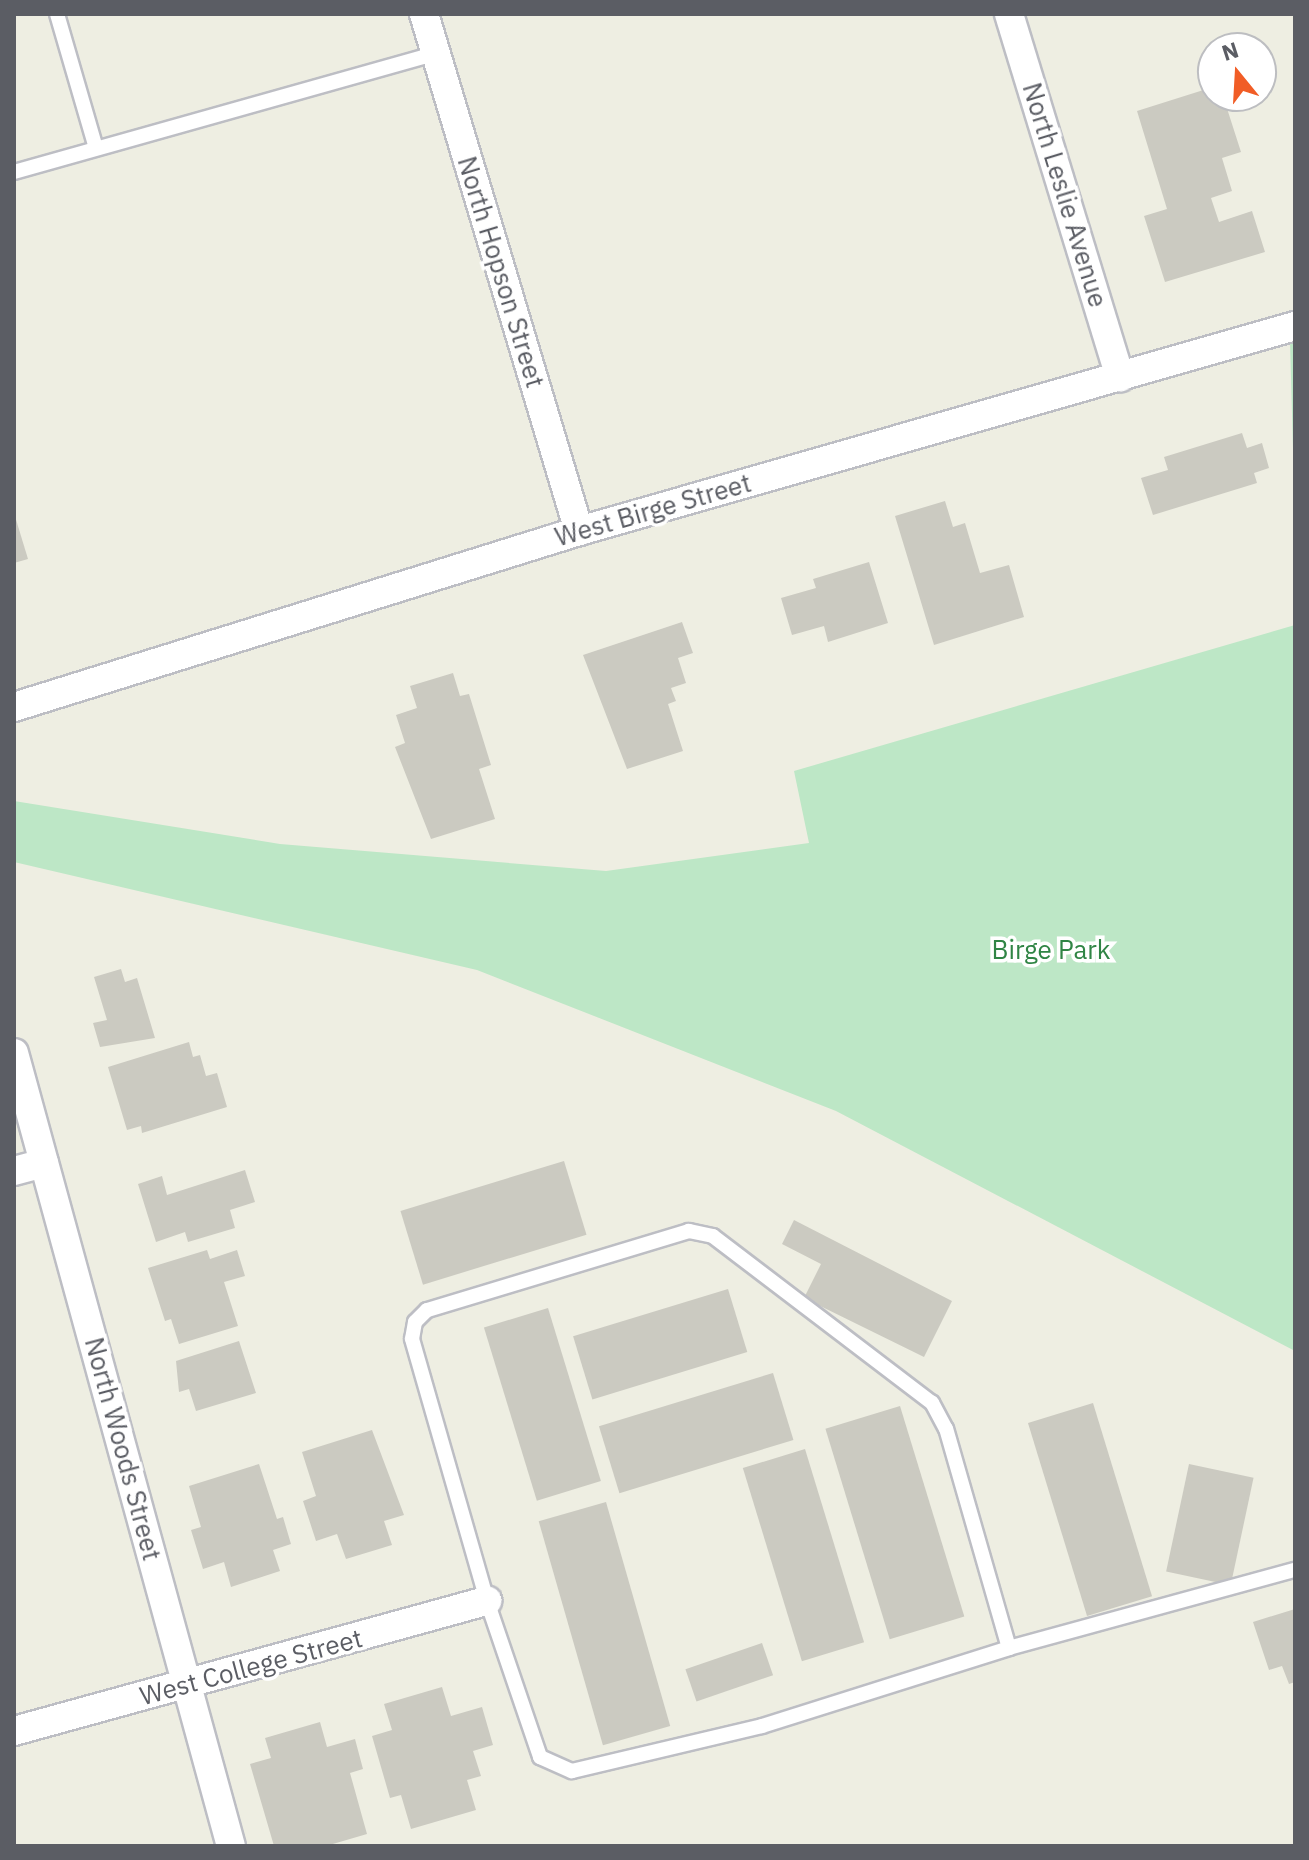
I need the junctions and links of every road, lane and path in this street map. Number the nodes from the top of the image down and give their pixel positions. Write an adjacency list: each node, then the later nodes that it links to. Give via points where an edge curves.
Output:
1 (57, 14): 5 (lane)
2 (424, 14): 4 (street, North Hopson Street)
3 (1009, 14): 8 (street, North Leslie Avenue)
4 (435, 54): 5 (lane); 9 (street, North Hopson Street)
5 (95, 145): 6 (lane)
6 (14, 172)
7 (1295, 326): 8 (street, West Birge Street)
8 (1120, 377): 9 (street, West Birge Street)
9 (579, 531): 10 (street, West Birge Street)
10 (14, 707)
11 (14, 1053): 12 (street, North Woods Street)
12 (44, 1163): 13 (street); 17 (street, North Woods Street)
13 (14, 1171)
14 (1295, 1570): 16 (lane)
15 (487, 1601): 16 (lane, via 540,1757 572,1771 762,1726); 16 (lane, via 412,1339 415,1322 427,1310 689,1231 713,1236 729,1247 932,1403 946,1429); 17 (street, West College Street)
16 (1009, 1648)
17 (187, 1685): 18 (street, West College Street); 19 (street, North Woods Street)
18 (14, 1731)
19 (231, 1846)

